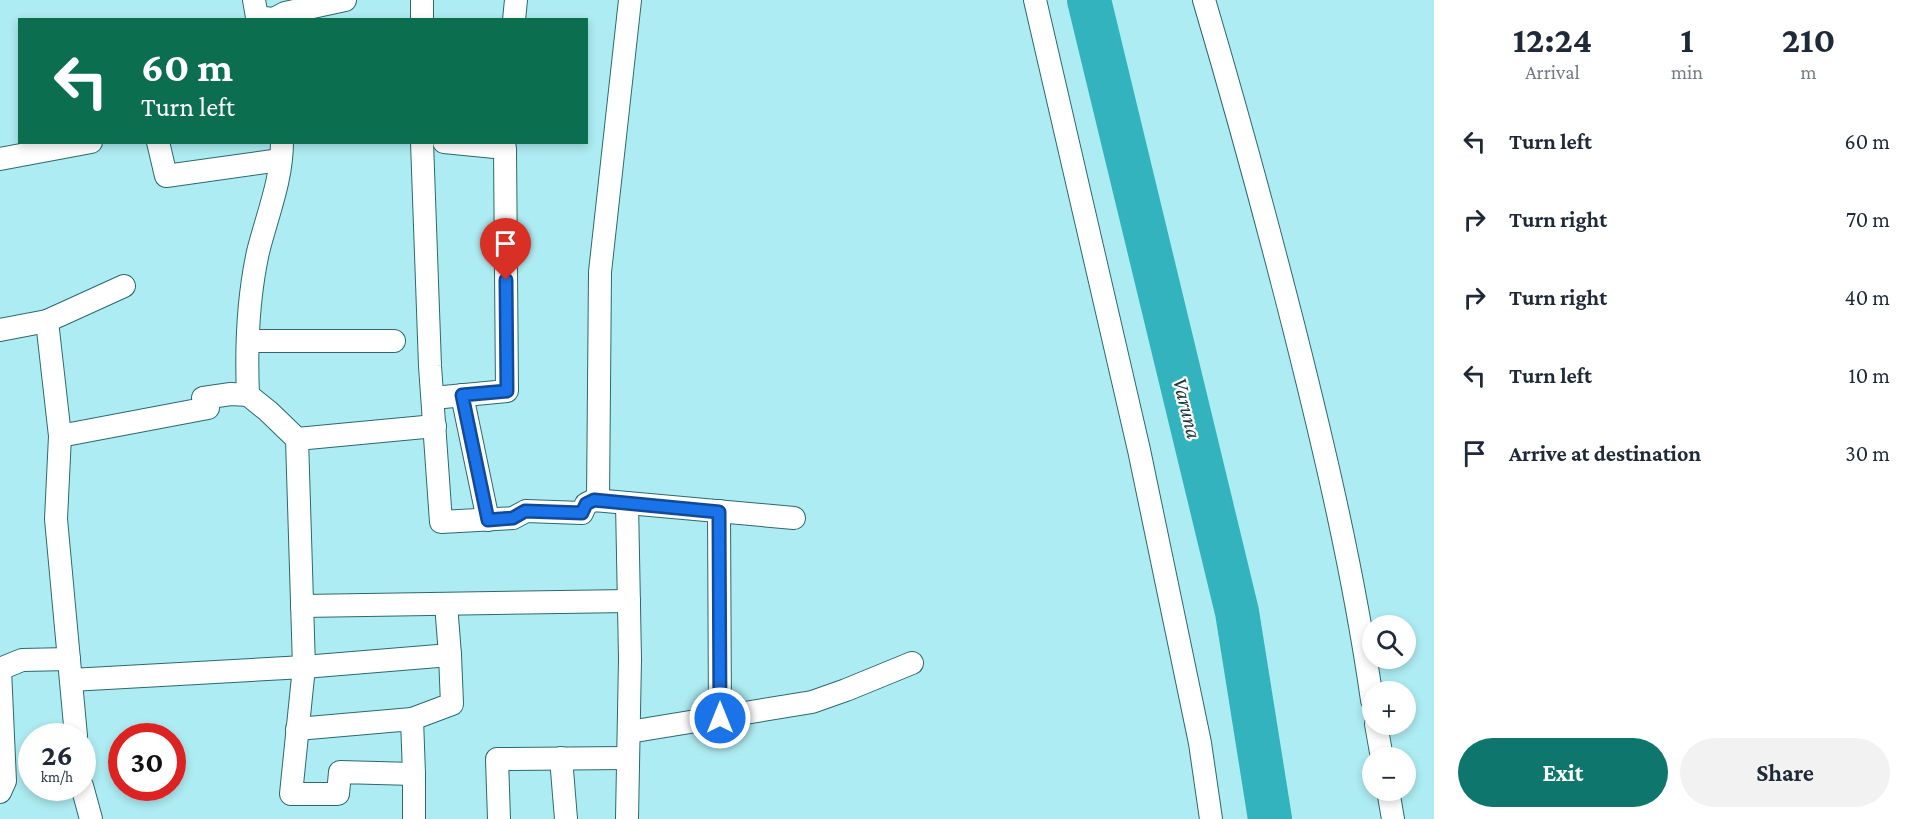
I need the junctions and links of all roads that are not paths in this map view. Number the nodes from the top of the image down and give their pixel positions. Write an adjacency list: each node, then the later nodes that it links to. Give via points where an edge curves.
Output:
1 (254, 0): 8 (street, via 257,17)
2 (345, 0): 9 (street)
3 (422, 0): 10 (street)
4 (516, 0): 11 (street)
5 (630, 0): 30 (street, via 600,272)
6 (1035, 0): 60 (street, via 1139,450 1200,743)
7 (1203, 0): 43 (street, via 1270,235 1320,432)
8 (264, 18)
9 (274, 18)
10 (422, 18)
11 (514, 18)
12 (80, 144): 18 (street)
13 (158, 144): 17 (street, via 166,176)
14 (422, 144): 26 (street)
15 (481, 144): 16 (street)
16 (499, 145): 25 (street, via 505,148 507,391)
17 (281, 151): 22 (street, via 254,273)
18 (0, 159)
19 (124, 286): 20 (street)
20 (46, 321): 21 (street); 28 (street)
21 (0, 330)
22 (248, 341): 23 (street); 24 (street)
23 (394, 341)
24 (248, 395): 28 (street, via 203,398 208,408); 29 (street)
25 (462, 395): 26 (street); 34 (street)
26 (433, 398): 27 (street)
27 (435, 426): 29 (street); 34 (street, via 441,522)
28 (60, 435): 42 (street, via 56,519)
29 (297, 439): 37 (street)
30 (598, 500): 31 (street); 34 (street, via 588,502 582,513 525,511 513,518)
31 (627, 503): 32 (street); 35 (street)
32 (719, 512): 33 (street); 44 (street)
33 (794, 518)
34 (488, 520)
35 (629, 601): 36 (street); 48 (street)
36 (446, 604): 37 (street); 38 (street)
37 (302, 606): 40 (street)
38 (450, 655): 40 (street); 45 (street, via 452,704)
39 (912, 663): 44 (street, via 812,702)
40 (304, 667): 42 (street); 47 (street)
41 (0, 669): 42 (street, via 22,660); 52 (street, via 4,781)
42 (70, 669): 46 (street)
43 (1369, 681)
44 (720, 718): 48 (street)
45 (412, 719): 47 (street); 51 (street)
46 (75, 723)
47 (297, 729): 51 (street, via 291,794 338,794 340,772)
48 (629, 732): 50 (street)
49 (561, 758): 50 (street); 57 (street, via 497,759); 58 (street)
50 (628, 758): 59 (street)
51 (414, 774): 56 (street)
52 (0, 792)
53 (86, 801): 55 (street)
54 (1390, 801): 61 (street)
55 (91, 819)
56 (414, 819)
57 (499, 819)
58 (566, 819)
59 (627, 819)
60 (1211, 819)
61 (1393, 819)

